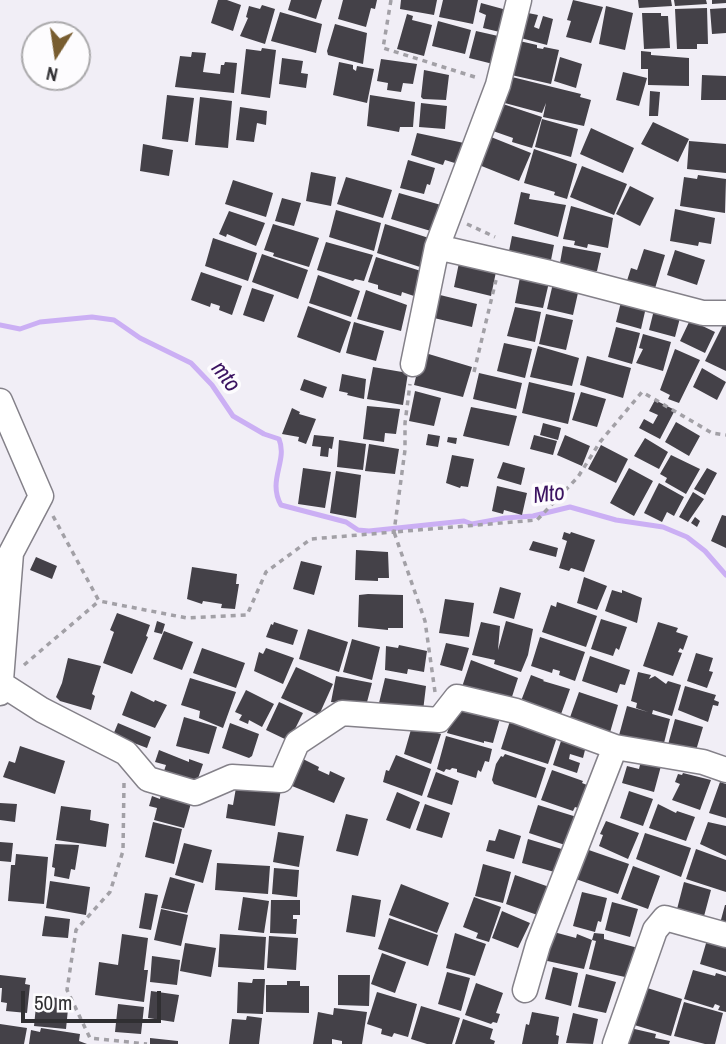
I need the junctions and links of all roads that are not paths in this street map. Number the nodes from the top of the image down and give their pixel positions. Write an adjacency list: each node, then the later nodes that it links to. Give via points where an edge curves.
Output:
1 (519, 0): 2 (street, via 498,85)
2 (437, 247): 3 (street, via 703,313); 4 (street)
3 (726, 313)
4 (413, 364)
5 (0, 401): 6 (street, via 41,496 11,553)
6 (1, 687): 7 (street, via 126,753 148,779 195,793 232,777 281,780 296,743 342,713 439,720 457,697 516,711)
7 (615, 747): 8 (street, via 703,762); 10 (street)
8 (726, 771)
9 (726, 934): 11 (street, via 665,918 655,930)
10 (525, 990)
11 (615, 1044)

